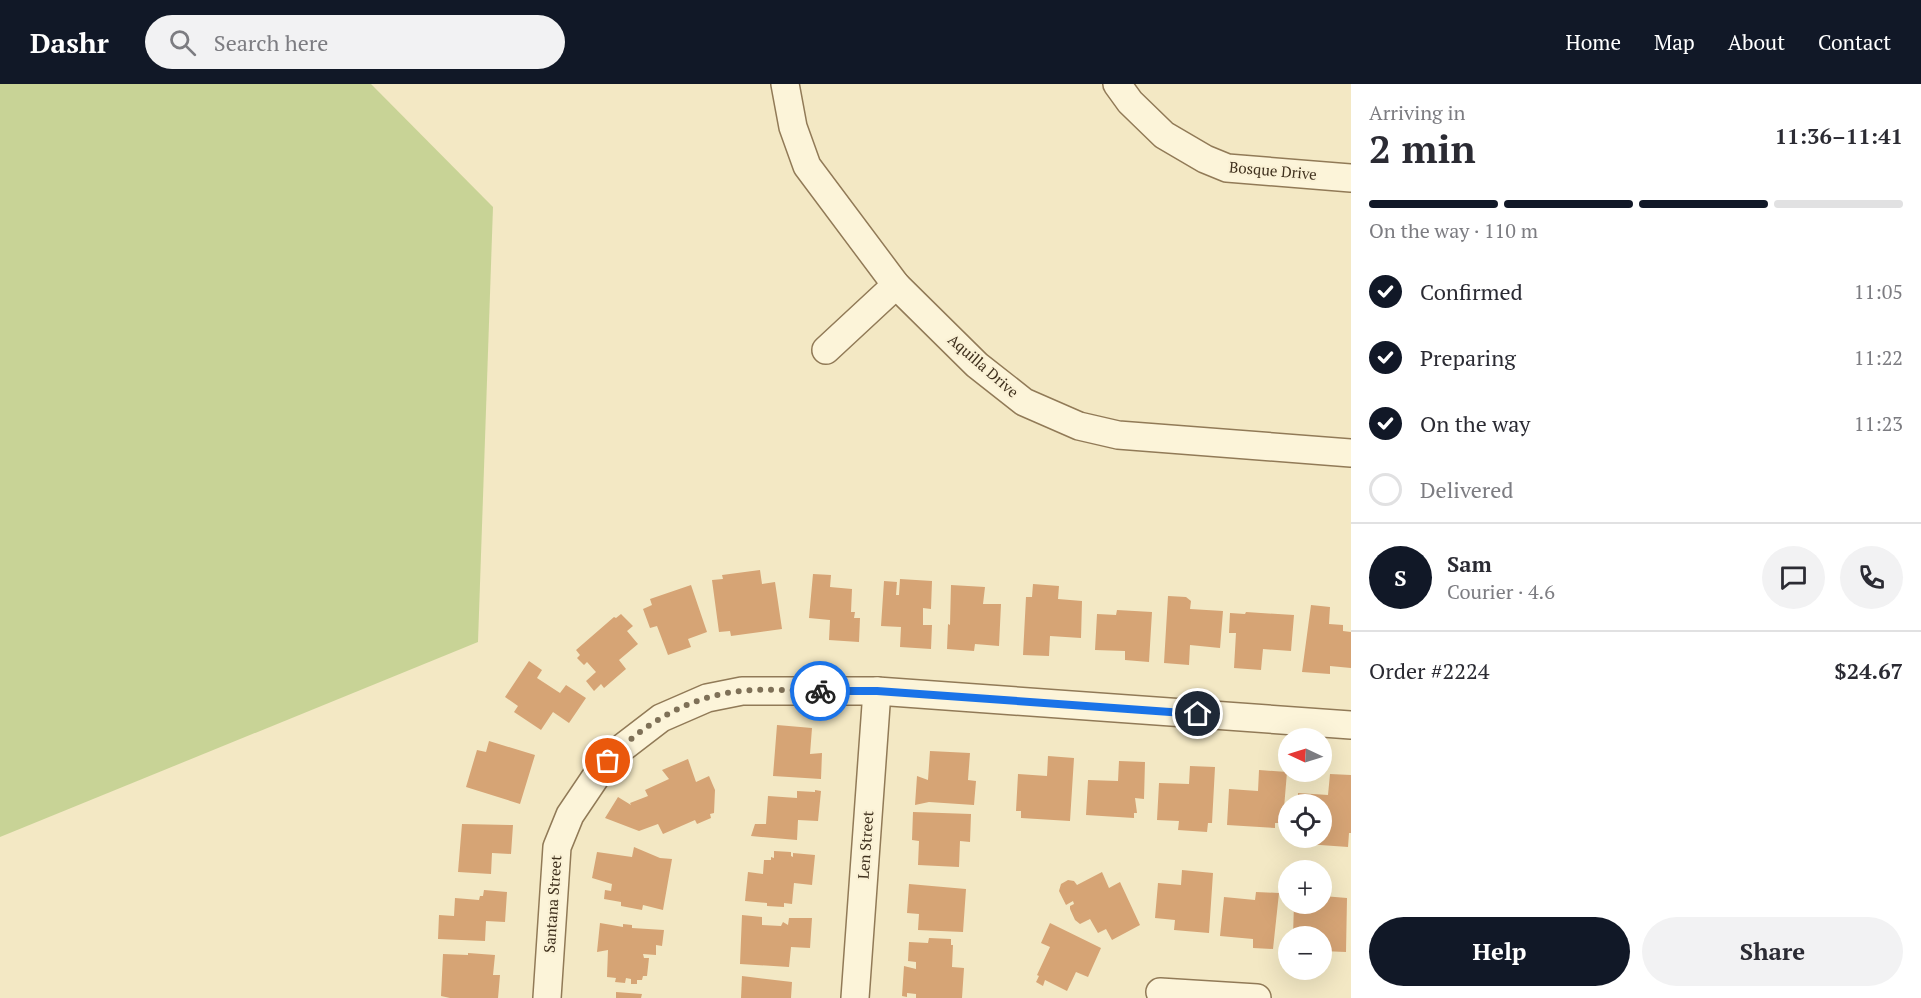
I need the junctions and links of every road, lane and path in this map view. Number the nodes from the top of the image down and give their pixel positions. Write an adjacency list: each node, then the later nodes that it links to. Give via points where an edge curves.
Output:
1 (785, 84): 4 (street, Aquilla Drive, via 793,128 807,165)
2 (1118, 84): 3 (street, Bosque Drive, via 1130,102 1164,135 1227,168)
3 (1351, 178)
4 (896, 285): 5 (street); 6 (street, Aquilla Drive, via 1000,385 1024,402 1079,426 1130,437)
5 (826, 350)
6 (1351, 453)
7 (877, 691): 8 (street, Santana Street); 10 (street, Santana Street, via 742,691 707,698 661,718 618,751 598,772 570,815 557,848); 11 (street, Len Street)
8 (1351, 725)
9 (1160, 992): 12 (street)
10 (547, 998)
11 (855, 998)
12 (1257, 998)

